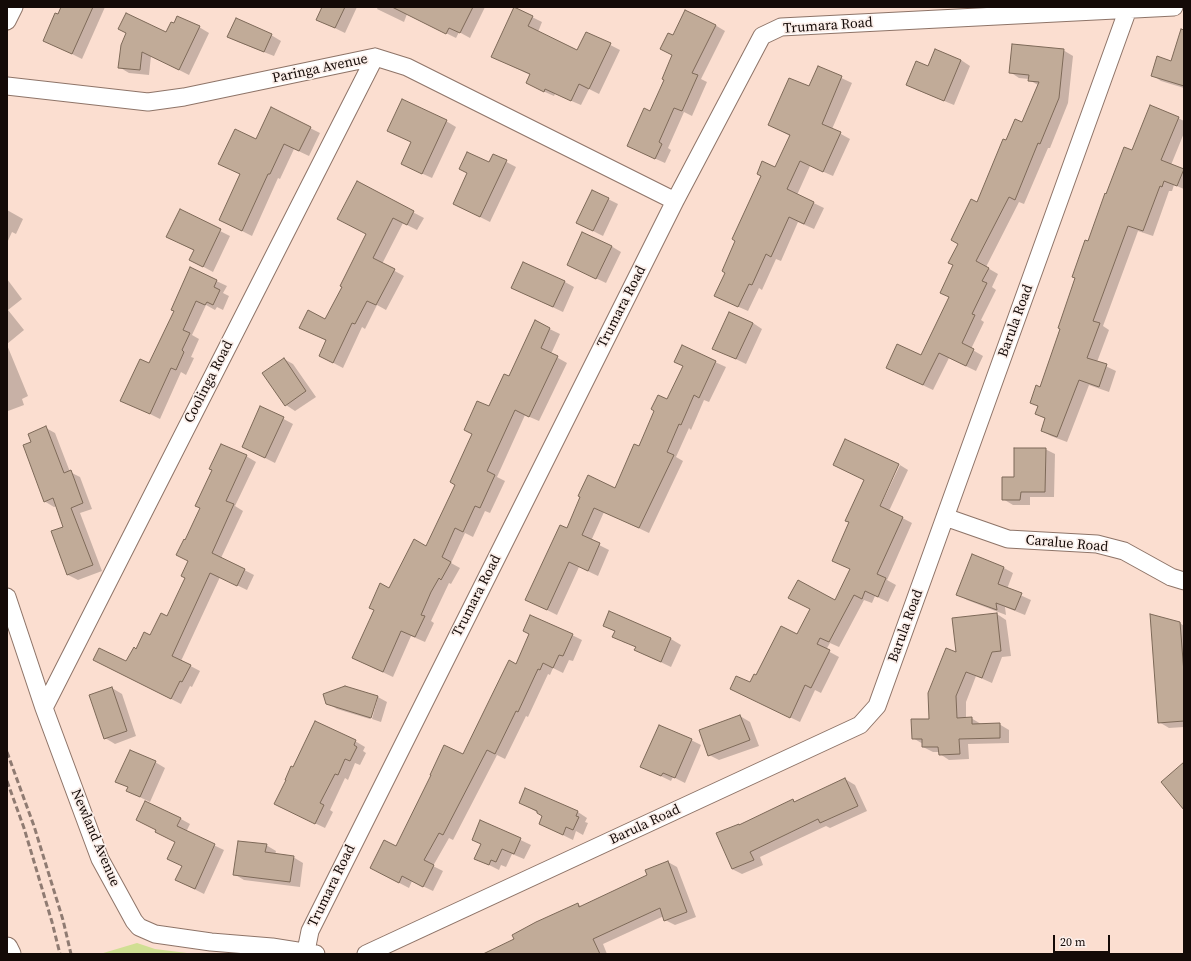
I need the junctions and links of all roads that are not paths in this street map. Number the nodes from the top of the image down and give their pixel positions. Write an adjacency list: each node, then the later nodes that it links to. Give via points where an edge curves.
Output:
1 (14, 7): 4 (street)
2 (1174, 7): 3 (street, Trumara Road)
3 (1128, 9): 7 (street, Trumara Road, via 781,27 762,36); 8 (street, Barula Road)
4 (7, 22)
5 (375, 57): 6 (street, Paringa Avenue, via 184,97 148,102); 7 (street, Paringa Avenue, via 407,66); 11 (street, Coolinga Road)
6 (7, 86)
7 (675, 201): 13 (street, Trumara Road, via 310,930)
8 (945, 517): 9 (street, Caralue Road, via 1008,539 1097,544 1124,551 1171,577); 15 (street, Barula Road, via 876,706 860,725)
9 (1184, 581)
10 (7, 597): 11 (street, Newland Avenue)
11 (44, 708): 13 (street, Newland Avenue, via 100,859 128,912 139,927 164,936)
12 (7, 948): 14 (street)
13 (311, 953)
14 (10, 954)
15 (366, 954)

